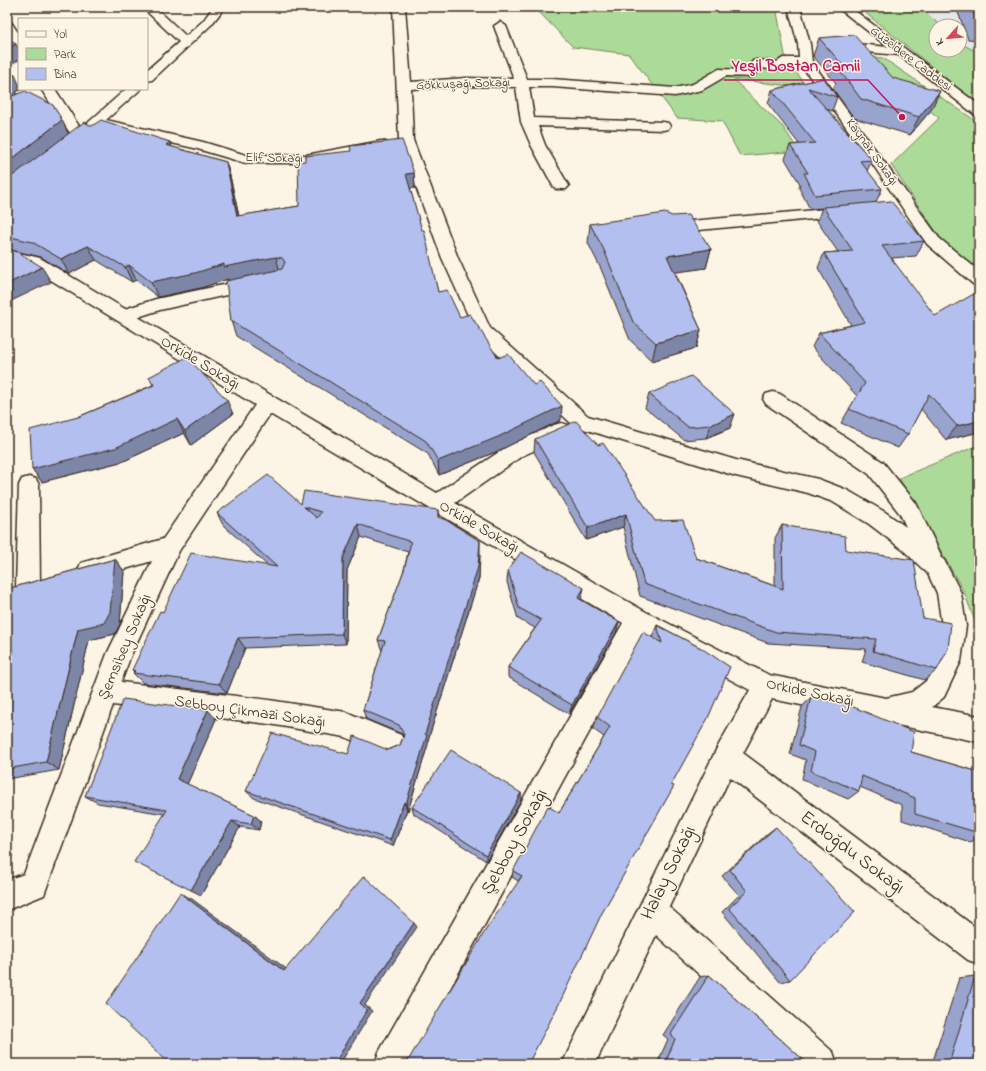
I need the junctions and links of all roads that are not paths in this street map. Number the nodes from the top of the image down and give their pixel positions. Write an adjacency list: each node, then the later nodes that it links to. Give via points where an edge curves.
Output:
1 (148, 7): 8 (street)
2 (219, 7): 8 (street, via 207,23)
3 (399, 7): 15 (street)
4 (794, 7): 10 (street, Kaynak Sokağı)
5 (843, 7): 11 (street, Güzeldere Caddesi)
6 (500, 26): 14 (street, Gökkuşağı Sokağı)
7 (8, 29): 9 (street)
8 (186, 42): 13 (street)
9 (18, 43)
10 (815, 44): 11 (street); 12 (street, Kaynak Sokağı)
11 (901, 52): 20 (street, Güzeldere Caddesi)
12 (806, 62): 14 (street, Gökkuşağı Sokağı, via 783,62 780,66 757,64 748,74 724,72 697,87 675,92); 28 (street, Kaynak Sokağı)
13 (148, 76)
14 (522, 83): 15 (street, Gökkuşağı Sokağı, via 466,82); 22 (street, Gökkuşağı Sokağı)
15 (404, 86): 25 (street)
16 (46, 90): 19 (street)
17 (49, 90): 24 (street)
18 (133, 90): 21 (street)
19 (34, 97)
20 (979, 112)
21 (97, 122): 24 (street); 25 (street, Elif Sokağı, via 198,145 245,159 306,159)
22 (528, 122): 23 (street); 27 (street, Gökkuşağı Sokağı)
23 (663, 126)
24 (79, 136): 26 (street)
25 (406, 140): 38 (street, via 450,258 483,331)
26 (67, 146)
27 (561, 186)
28 (910, 207): 29 (street); 34 (street, Kaynak Sokağı, via 933,241)
29 (895, 208)
30 (863, 211): 31 (street)
31 (668, 228)
32 (7, 255): 35 (street, Orkide Sokağı, via 34,262)
33 (272, 280): 35 (street, via 156,305)
34 (979, 280)
35 (123, 316): 37 (street, Orkide Sokağı)
36 (773, 399): 42 (street, via 876,468 908,509)
37 (267, 403): 40 (street, Orkide Sokağı); 41 (street, Şemsibey Sokağı)
38 (581, 421): 40 (street, via 514,451); 42 (street, via 736,468 811,485 840,496 911,542)
39 (29, 485): 45 (street)
40 (438, 504): 46 (street, Orkide Sokağı)
41 (170, 546): 43 (street); 48 (street, Şemsibey Sokağı, via 119,654)
42 (936, 567): 49 (street, via 949,593 954,626 949,660 935,689 918,703)
43 (73, 574)
44 (50, 581): 45 (street)
45 (18, 590)
46 (638, 619): 47 (street, Orkide Sokağı); 56 (street, Şebboy Sokağı)
47 (766, 686): 49 (street, Orkide Sokağı); 52 (street, Halay Sokağı)
48 (105, 692): 51 (street, Sebboy Çikmazi Sokağı, via 269,712 346,726); 53 (street, Şemsibey Sokağı, via 34,885)
49 (886, 709): 50 (street, Orkide Sokağı)
50 (979, 729)
51 (392, 744)
52 (726, 756): 54 (street, Halay Sokağı); 55 (street, Erdoğdu Sokağı)
53 (7, 895)
54 (651, 911): 57 (street, Halay Sokağı); 58 (street)
55 (979, 949)
56 (391, 1064)
57 (578, 1064)
58 (821, 1064)

